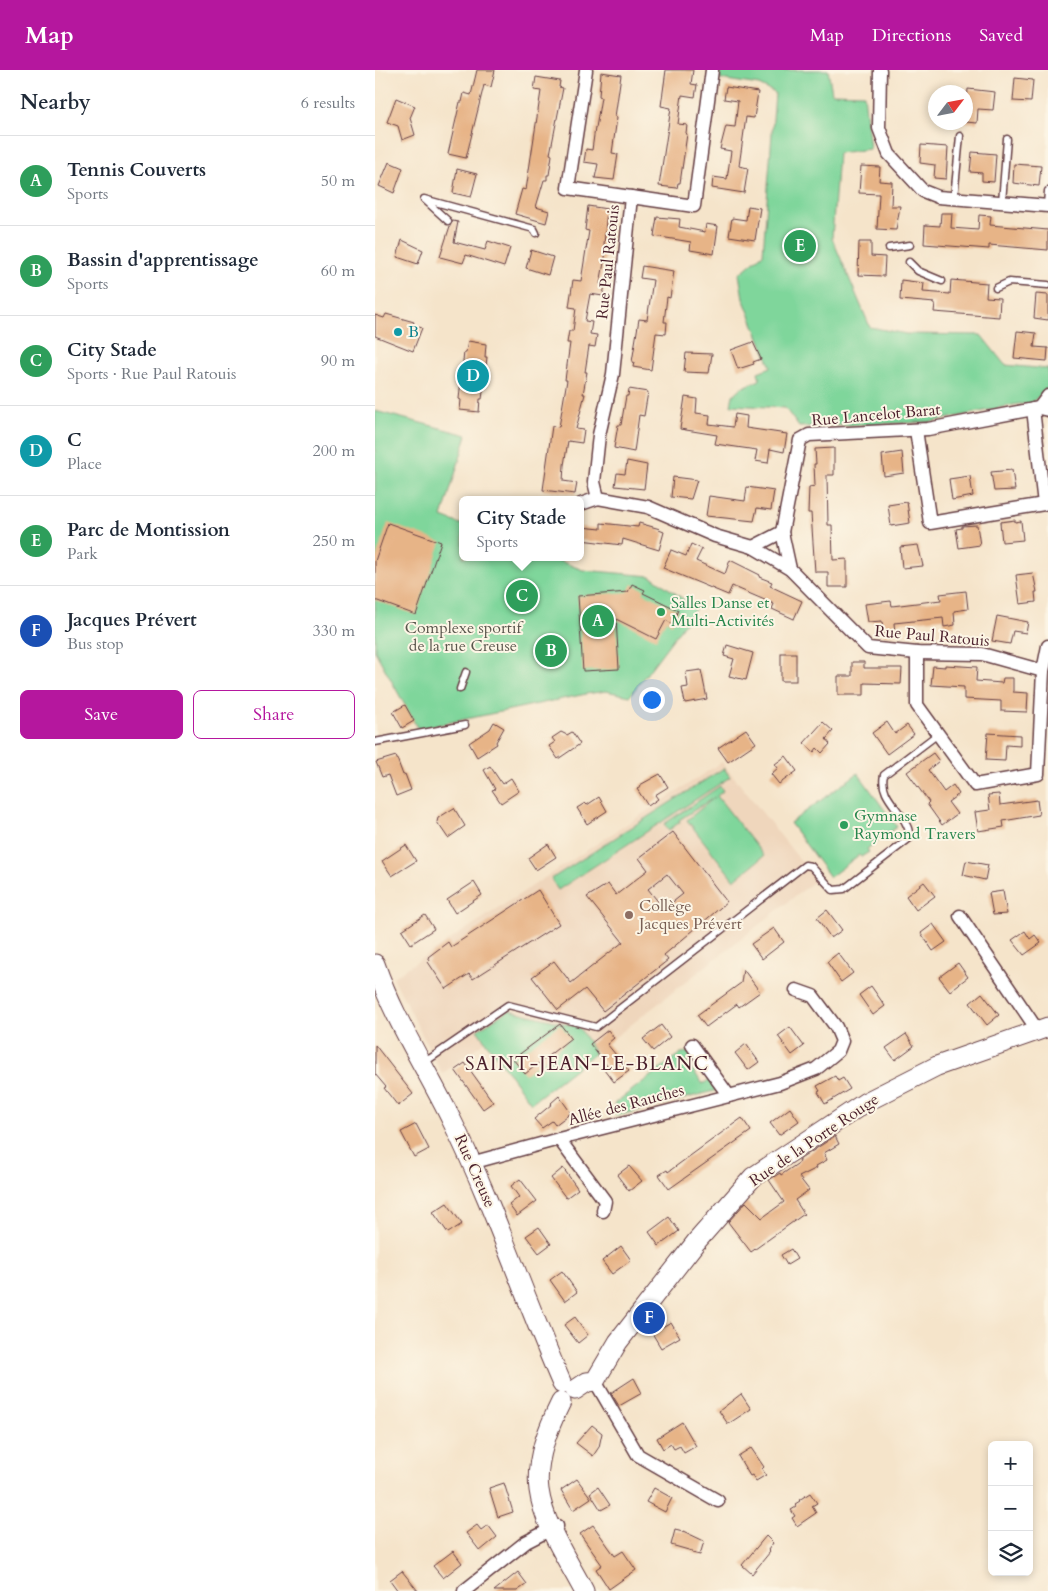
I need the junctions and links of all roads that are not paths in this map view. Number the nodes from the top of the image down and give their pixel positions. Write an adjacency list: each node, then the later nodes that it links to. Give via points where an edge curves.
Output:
1 (586, 70): 7 (street, via 568,188)
2 (712, 70): 7 (street, Rue Paul Ratouis, via 693,206)
3 (880, 70): 8 (street, via 879,128 889,154 923,191 938,197)
4 (959, 136): 8 (lane)
5 (1007, 139): 9 (lane)
6 (1048, 191): 10 (lane)
7 (631, 197): 22 (street, Rue Paul Ratouis, via 613,374 593,482)
8 (954, 198): 9 (street)
9 (1002, 202): 10 (street)
10 (1047, 206)
11 (448, 221): 12 (lane, via 424,199 496,223 534,229)
12 (536, 233)
13 (910, 245): 14 (lane)
14 (889, 248)
15 (909, 262): 16 (lane, via 918,271)
16 (942, 281)
17 (1048, 285): 18 (lane, via 1009,282)
18 (996, 288)
19 (1048, 396): 20 (street)
20 (1040, 409): 21 (street, Rue Lancelot Barat); 21 (street, via 1044,504 930,523)
21 (916, 430): 24 (street, Rue Lancelot Barat, via 809,435 800,440)
22 (598, 498): 23 (street); 25 (street, Rue Paul Ratouis, via 648,508)
23 (584, 503)
24 (782, 532): 25 (street); 26 (street, Rue Lancelot Barat)
25 (753, 548): 26 (street, Rue Paul Ratouis)
26 (790, 569): 28 (street, Rue Paul Ratouis, via 868,648)
27 (1048, 646): 29 (street)
28 (917, 653): 29 (street, Rue Paul Ratouis, via 982,654); 33 (street, via 917,705)
29 (1043, 671): 33 (street, via 1039,774 975,785)
30 (466, 672): 31 (lane)
31 (460, 689)
32 (465, 726): 34 (lane)
33 (938, 734): 40 (lane, via 884,775 885,792 907,825 910,838 843,889 833,890 811,866 805,865 595,1027 508,1005)
34 (375, 742)
35 (960, 916): 38 (street)
36 (375, 964): 40 (street, Rue Creuse, via 385,992)
37 (796, 990): 41 (street, Allée des Rauches, via 813,996 836,1027 842,1041 838,1051 816,1069 780,1083)
38 (1043, 1029): 45 (street, Rue de la Porte Rouge, via 937,1066 866,1102 753,1177 696,1242 615,1346)
39 (692, 1045): 41 (street)
40 (422, 1064): 43 (street, Rue Creuse)
41 (729, 1096): 42 (street, Allée des Rauches)
42 (559, 1139): 43 (street, Allée des Rauches); 44 (street, Allée des Rauches, via 605,1201)
43 (471, 1163): 46 (street, Rue Creuse)
44 (603, 1212)
45 (595, 1381): 46 (street); 47 (street, via 638,1455)
46 (566, 1392): 48 (street, via 550,1423 539,1469 542,1506)
47 (718, 1501)
48 (555, 1527): 49 (street, via 526,1542); 50 (street)
49 (463, 1591)
50 (584, 1591)

